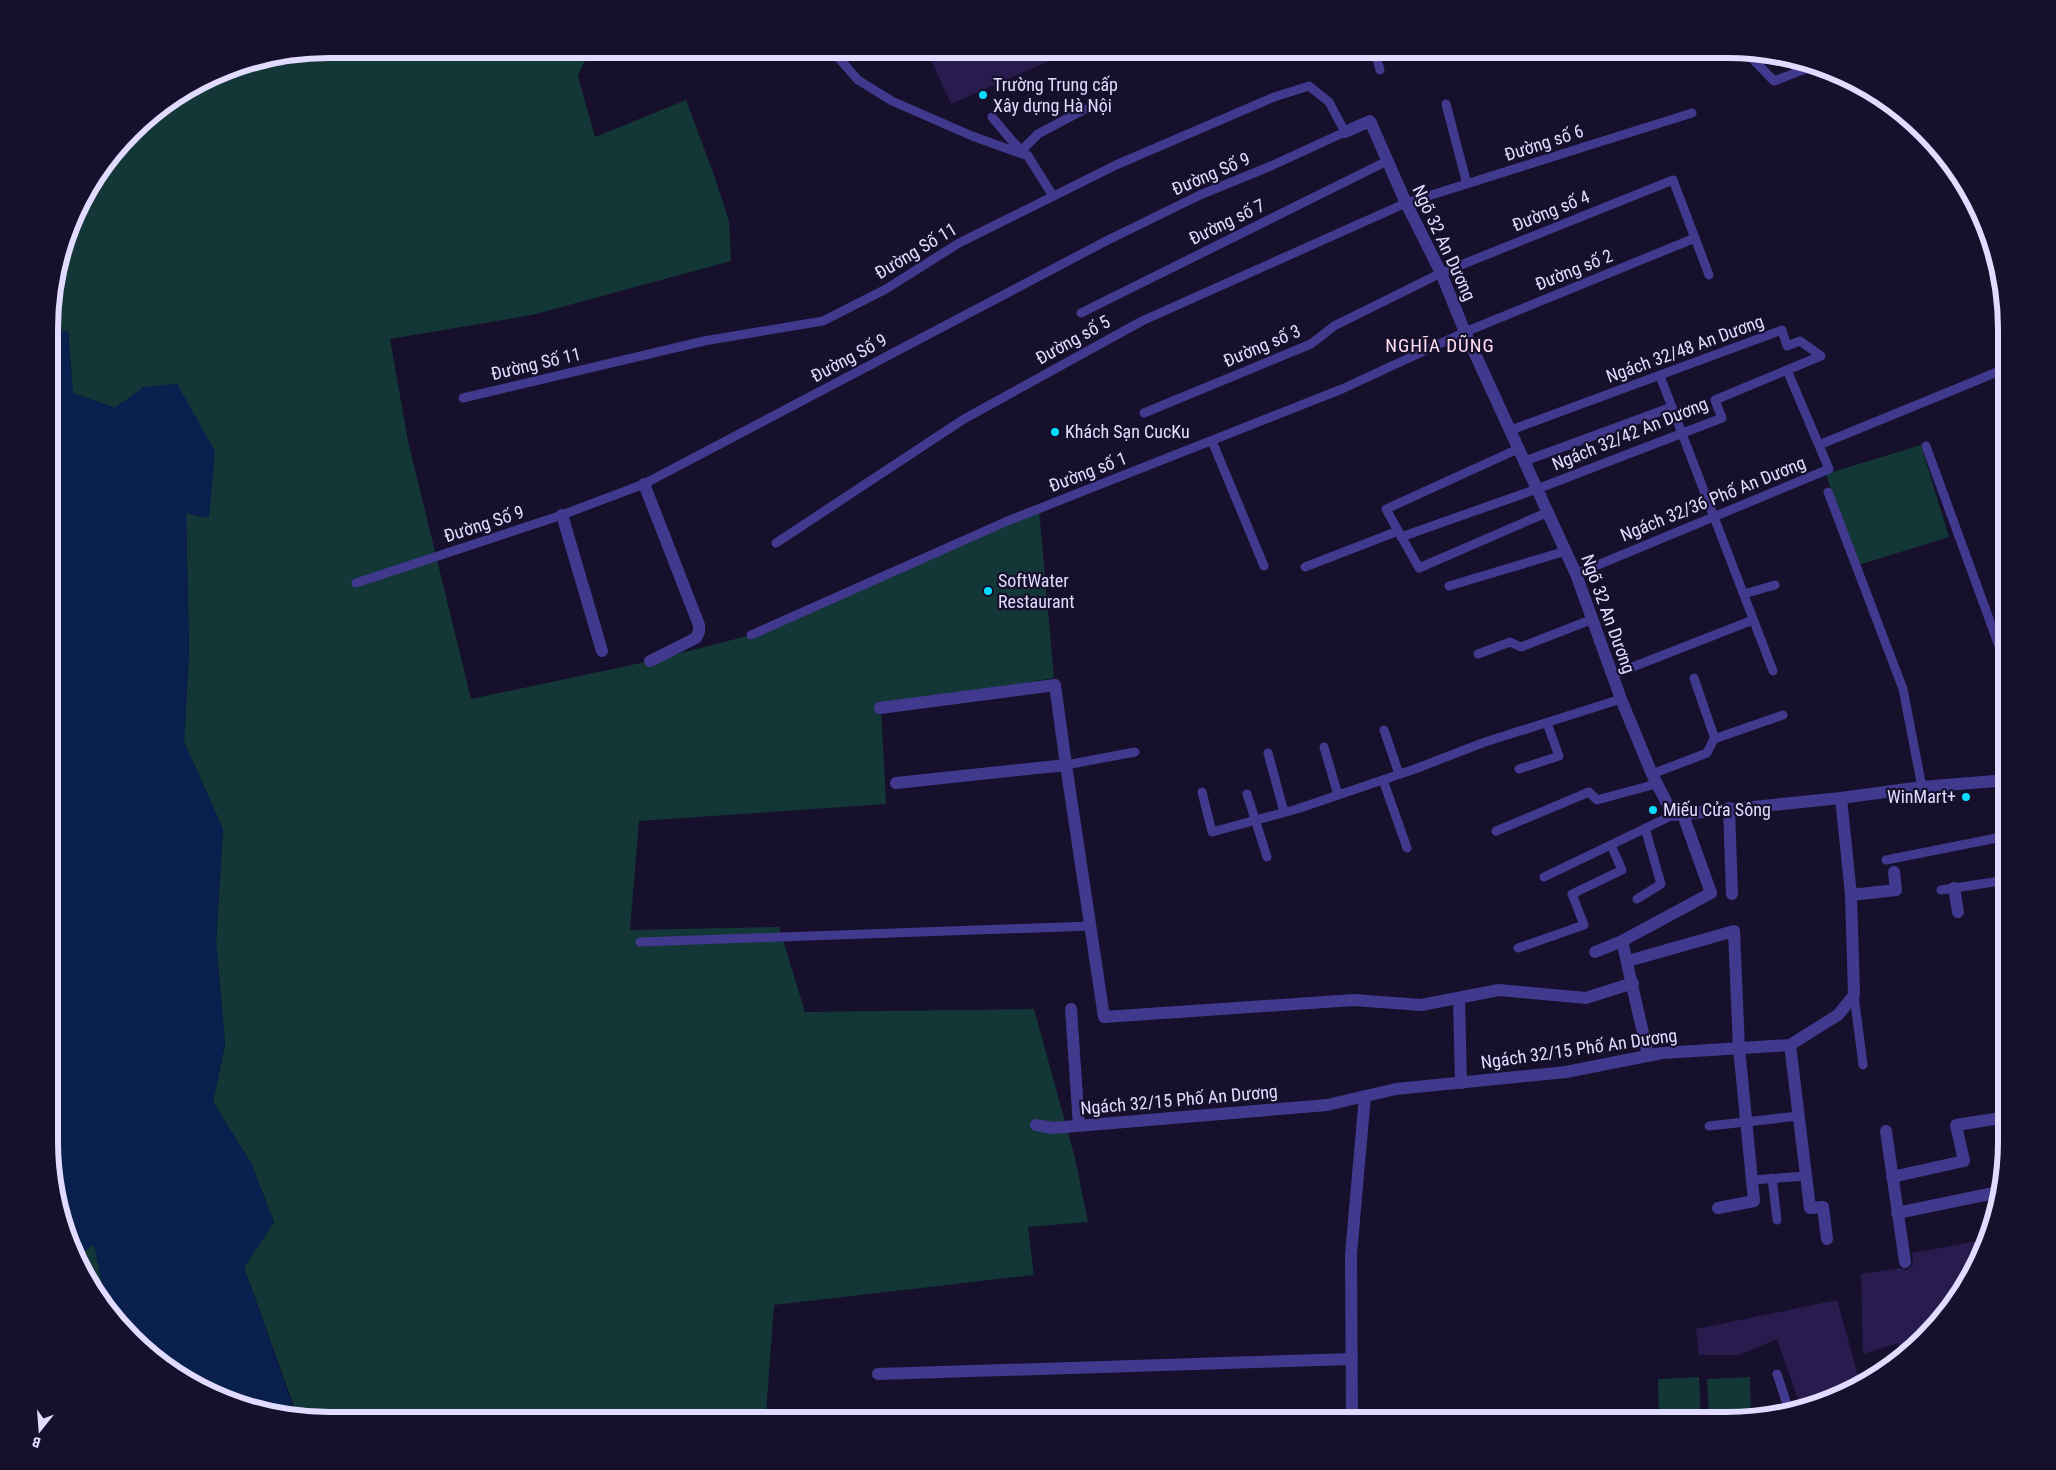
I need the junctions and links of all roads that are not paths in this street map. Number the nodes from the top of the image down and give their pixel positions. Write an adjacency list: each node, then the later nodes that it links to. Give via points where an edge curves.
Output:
1 (839, 58): 11 (lane, via 858,80 892,101 972,136)
2 (1377, 58): 5 (lane)
3 (1753, 59): 4 (lane, via 1774,81)
4 (1805, 69)
5 (1380, 70)
6 (1446, 104): 13 (lane)
7 (1086, 109): 11 (lane, via 1038,134)
8 (1692, 113): 13 (lane, Đường số 6)
9 (992, 117): 11 (lane)
10 (1345, 132): 12 (street, Ngõ 32 An Dương, via 1370,121); 14 (lane, Đường Số 11, via 1329,102 1309,86 1274,97 1133,157); 34 (lane, Đường Số 9, via 1200,195 1116,236)
11 (1025, 153): 14 (lane)
12 (1387, 160): 15 (street, Ngõ 32 An Dương); 19 (lane, Đường số 7)
13 (1467, 184): 15 (lane, Đường số 6)
14 (1053, 196): 24 (lane, Đường Số 11, via 958,243 886,289 823,321 704,341)
15 (1406, 203): 17 (street, Ngõ 32 An Dương); 41 (lane, Đường số 5, via 1142,321 964,419)
16 (1695, 238): 17 (lane, Đường số 4, via 1673,180); 18 (lane); 20 (lane, Đường số 2)
17 (1442, 273): 20 (street, Ngõ 32 An Dương); 26 (lane, Đường số 3, via 1334,326 1312,344)
18 (1709, 275)
19 (1081, 313)
20 (1465, 332): 27 (street, Ngõ 32 An Dương); 29 (lane, Đường số 1, via 1342,389)
21 (1787, 370): 23 (lane, Ngách 32/48 An Dương, via 1821,356 1800,341 1788,346 1782,330); 28 (lane, Ngách 32/42 An Dương, via 1714,400 1722,418); 30 (lane, Ngách 32/36 Phố An Dương)
22 (1998, 372): 30 (lane)
23 (1660, 376): 25 (lane); 27 (lane, Ngách 32/48 An Dương)
24 (463, 398)
25 (1672, 407): 28 (lane); 33 (lane)
26 (1144, 413)
27 (1512, 430): 32 (street, Ngõ 32 An Dương)
28 (1683, 433): 35 (lane, Ngách 32/42 An Dương); 39 (lane)
29 (1212, 441): 43 (lane); 52 (lane, Đường số 1, via 1005,522)
30 (1819, 445): 39 (lane, Ngách 32/36 Phố An Dương, via 1829,469)
31 (1926, 446): 53 (lane)
32 (1520, 448): 33 (street, Ngõ 32 An Dương); 40 (lane, via 1386,508)
33 (1525, 461): 35 (street, Ngõ 32 An Dương)
34 (644, 484): 38 (lane, Đường Số 9); 56 (street, via 699,632 696,638)
35 (1537, 489): 37 (street, Ngõ 32 An Dương); 40 (lane, Ngách 32/42 An Dương)
36 (1828, 492): 76 (lane, via 1902,689)
37 (1548, 512): 40 (lane, via 1419,568); 42 (street, Ngõ 32 An Dương)
38 (562, 516): 46 (lane, Đường Số 9); 54 (street)
39 (1715, 516): 45 (lane, Ngách 32/36 Phố An Dương); 49 (lane)
40 (1400, 534): 44 (lane, Ngách 32/42 An Dương)
41 (776, 543)
42 (1566, 551): 45 (street, Ngõ 32 An Dương); 48 (lane)
43 (1264, 566)
44 (1305, 567)
45 (1576, 574): 50 (street, Ngõ 32 An Dương)
46 (356, 583)
47 (1775, 585): 49 (lane)
48 (1449, 586)
49 (1744, 594): 51 (lane)
50 (1593, 618): 55 (lane, via 1521,647 1510,642); 58 (street, Ngõ 32 An Dương)
51 (1754, 620): 57 (lane); 58 (lane)
52 (751, 635)
53 (1998, 643)
54 (602, 651)
55 (1478, 654)
56 (650, 661)
57 (1773, 671)
58 (1612, 675): 60 (street, Ngõ 32 An Dương)
59 (1694, 678): 65 (lane)
60 (1621, 699): 63 (lane); 72 (street, Ngõ 32 An Dương)
61 (880, 708): 69 (street, via 1055,685)
62 (1783, 715): 65 (lane)
63 (1547, 722): 70 (lane, via 1559,756); 71 (lane)
64 (1384, 730): 71 (lane)
65 (1715, 739): 72 (lane, via 1707,753)
66 (1324, 747): 79 (lane)
67 (1135, 752): 69 (lane)
68 (1268, 753): 82 (lane)
69 (1066, 765): 75 (street); 101 (street)
70 (1519, 769)
71 (1399, 774): 73 (lane)
72 (1654, 779): 83 (street, Ngõ 32 An Dương); 86 (lane, via 1597,800 1589,792)
73 (1383, 780): 79 (lane); 89 (lane)
74 (1998, 781): 76 (street)
75 (896, 783)
76 (1922, 787): 80 (street)
77 (1202, 792): 84 (lane, via 1212,832)
78 (1247, 794): 84 (lane)
79 (1338, 795): 82 (lane)
80 (1841, 798): 81 (street); 98 (street)
81 (1729, 808): 83 (street); 97 (street)
82 (1284, 812): 84 (lane)
83 (1678, 813): 85 (lane); 102 (street, Ngõ 32 An Dương, via 1706,876 1710,894)
84 (1254, 820): 90 (lane)
85 (1645, 828): 88 (lane); 99 (lane, via 1661,884)
86 (1496, 831)
87 (1998, 838): 91 (lane)
88 (1611, 844): 93 (lane); 104 (lane, via 1622,870 1572,894 1584,925)
89 (1408, 848)
90 (1267, 857)
91 (1886, 860)
92 (1894, 872): 98 (street, via 1896,890)
93 (1544, 877)
94 (1998, 881): 95 (lane)
95 (1954, 888): 96 (lane); 100 (street)
96 (1941, 890)
97 (1732, 894)
98 (1851, 895): 108 (street)
99 (1637, 899)
100 (1958, 912)
101 (1090, 926): 103 (lane); 109 (street, via 1104,1017 1354,1000 1421,1005)
102 (1622, 940): 105 (street); 106 (street)
103 (640, 942)
104 (1518, 948)
105 (1595, 952)
106 (1628, 961): 107 (street); 112 (street, via 1734,930)
107 (1633, 983): 109 (street, via 1586,998 1499,990); 113 (street)
108 (1854, 995): 111 (street, Ngách 32/15 Phố An Dương, via 1838,1015); 114 (lane)
109 (1459, 998): 115 (street)
110 (1071, 1009): 121 (street)
111 (1790, 1045): 112 (street, Ngách 32/15 Phố An Dương); 117 (street)
112 (1739, 1048): 113 (street, Ngách 32/15 Phố An Dương); 119 (street)
113 (1648, 1055): 115 (street, Ngách 32/15 Phố An Dương, via 1566,1072)
114 (1863, 1065)
115 (1461, 1083): 116 (street, Ngách 32/15 Phố An Dương)
116 (1365, 1096): 121 (street, Ngách 32/15 Phố An Dương, via 1327,1105); 134 (street, via 1351,1254)
117 (1798, 1116): 119 (lane); 124 (street)
118 (1998, 1118): 125 (street, via 1956,1125 1964,1161)
119 (1746, 1123): 122 (lane); 127 (street)
120 (1036, 1125): 121 (street, Ngách 32/15 Phố An Dương, via 1053,1128)
121 (1079, 1126)
122 (1709, 1126)
123 (1886, 1131): 125 (street)
124 (1806, 1176): 126 (lane); 132 (street, via 1810,1208 1823,1206)
125 (1892, 1177): 130 (street)
126 (1772, 1178): 127 (lane); 131 (lane)
127 (1752, 1180): 129 (street, via 1754,1201)
128 (1993, 1193): 130 (street)
129 (1718, 1208)
130 (1897, 1213): 133 (street)
131 (1776, 1220)
132 (1827, 1239)
133 (1905, 1262)
134 (1352, 1359): 135 (street); 138 (street)
135 (878, 1374)
136 (1777, 1374): 137 (lane)
137 (1787, 1405)
138 (1352, 1412)

